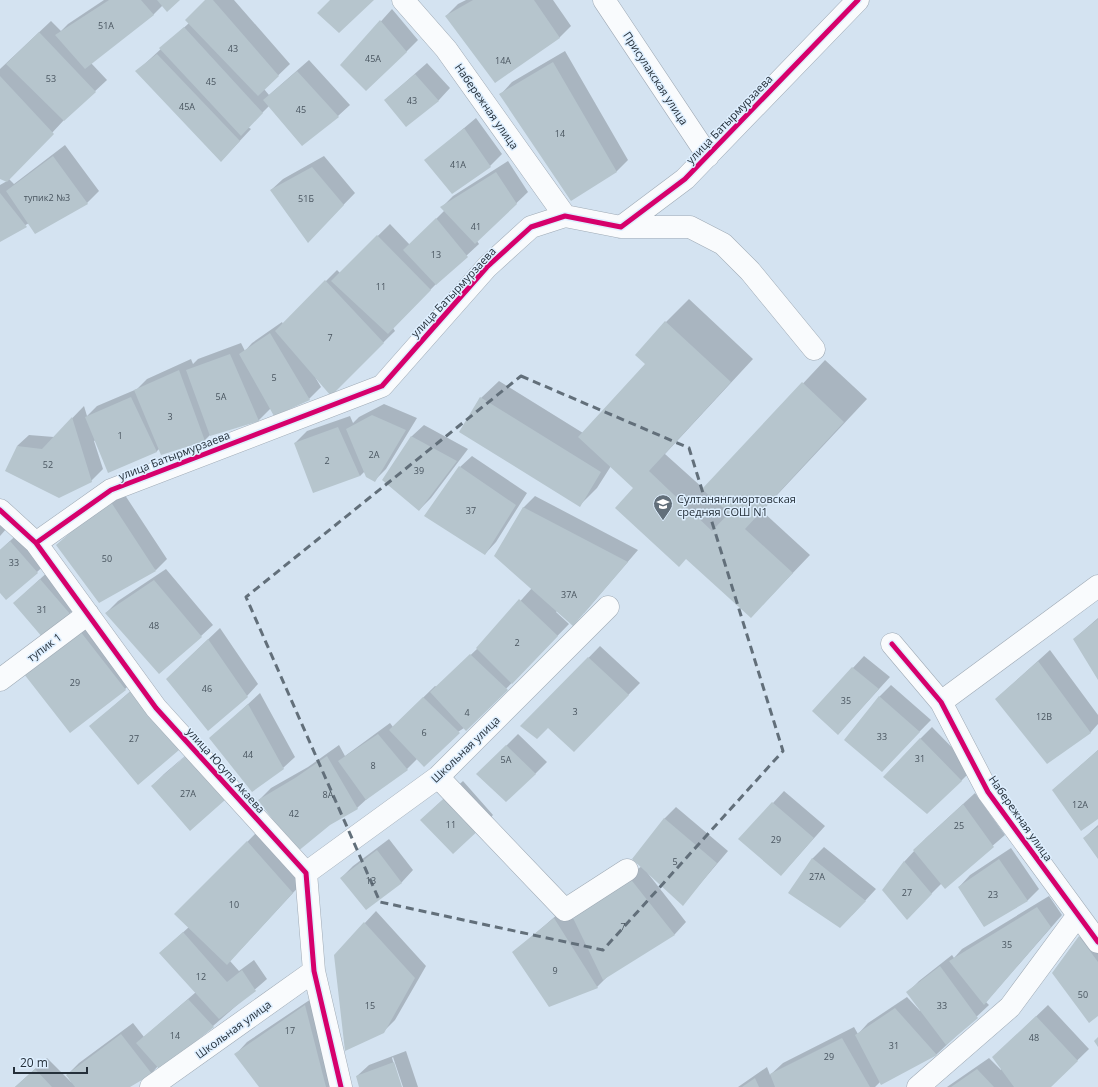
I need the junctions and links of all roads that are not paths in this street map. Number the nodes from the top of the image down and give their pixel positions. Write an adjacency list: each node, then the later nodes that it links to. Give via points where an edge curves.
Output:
1 (403, 0): 5 (street, Набережная улица, via 446,49)
2 (604, 0): 4 (street, Присулакская улица)
3 (858, 0): 4 (street, улица Батырмурзаева)
4 (708, 156): 6 (street, улица Батырмурзаева, via 686,179)
5 (565, 216): 6 (street, улица Батырмурзаева); 9 (street, улица Батырмурзаева, via 531,227 486,267 382,386 111,490)
6 (621, 227): 7 (street, via 690,227 724,244 750,271)
7 (814, 349)
8 (0, 510): 9 (street, улица Юсупа Акаева)
9 (36, 543): 12 (street, улица Юсупа Акаева)
10 (1098, 586): 15 (street)
11 (608, 607): 16 (street, Школьная улица)
12 (88, 614): 14 (street, тупик 1); 18 (street, улица Юсупа Акаева, via 156,708)
13 (892, 644): 15 (street, Набережная улица)
14 (0, 680)
15 (941, 702): 19 (street, Набережная улица, via 988,792)
16 (438, 777): 17 (street, via 565,910); 18 (street, Школьная улица)
17 (628, 870)
18 (306, 873): 21 (street)
19 (1078, 915): 20 (street, Набережная улица); 24 (street, via 1010,1007)
20 (1098, 942)
21 (314, 971): 22 (street, Школьная улица); 23 (street)
22 (151, 1087)
23 (340, 1087)
24 (918, 1087)

